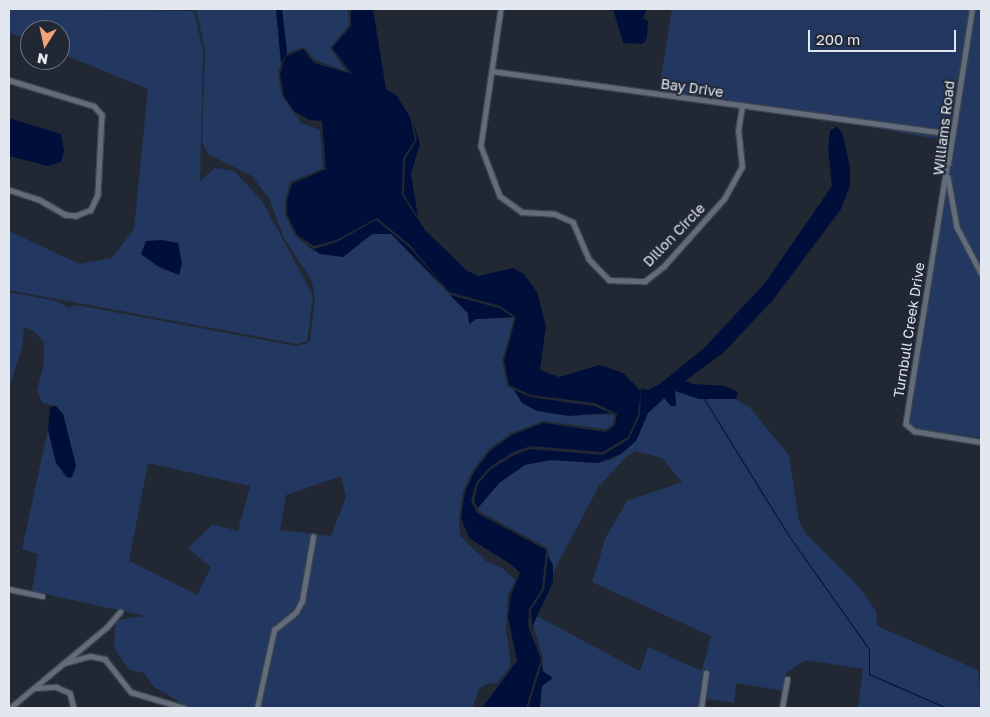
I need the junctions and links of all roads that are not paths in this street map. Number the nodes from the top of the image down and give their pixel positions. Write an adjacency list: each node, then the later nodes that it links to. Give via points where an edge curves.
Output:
1 (501, 9): 3 (street)
2 (972, 9): 6 (street, Williams Road)
3 (492, 71): 5 (street, Bay Drive); 5 (street, Dillon Circle, via 481,146 500,196 522,212 555,214 573,222 589,259 609,280 645,281 664,266 724,199 742,167 738,132)
4 (9, 80): 8 (street, via 94,106 102,116 98,195 90,210 76,216 65,215 39,200)
5 (742, 107): 6 (street, Bay Drive)
6 (952, 134): 7 (street, Williams Road)
7 (948, 161): 9 (street, Williams Road, via 950,201 957,227); 10 (street, Turnbull Creek Drive, via 906,424 914,431)
8 (9, 190)
9 (981, 273)
10 (981, 442)
11 (313, 537): 22 (street, via 302,601 296,612 274,630)
12 (9, 589): 13 (street)
13 (42, 596)
14 (120, 612): 15 (street, via 107,627)
15 (60, 664): 18 (street); 21 (street, via 90,656 105,659 131,692)
16 (706, 673): 23 (street)
17 (787, 679): 24 (street)
18 (33, 688): 19 (street); 20 (street, via 56,688 70,693)
19 (10, 708)
20 (74, 708)
21 (185, 708)
22 (257, 708)
23 (700, 708)
24 (782, 708)

